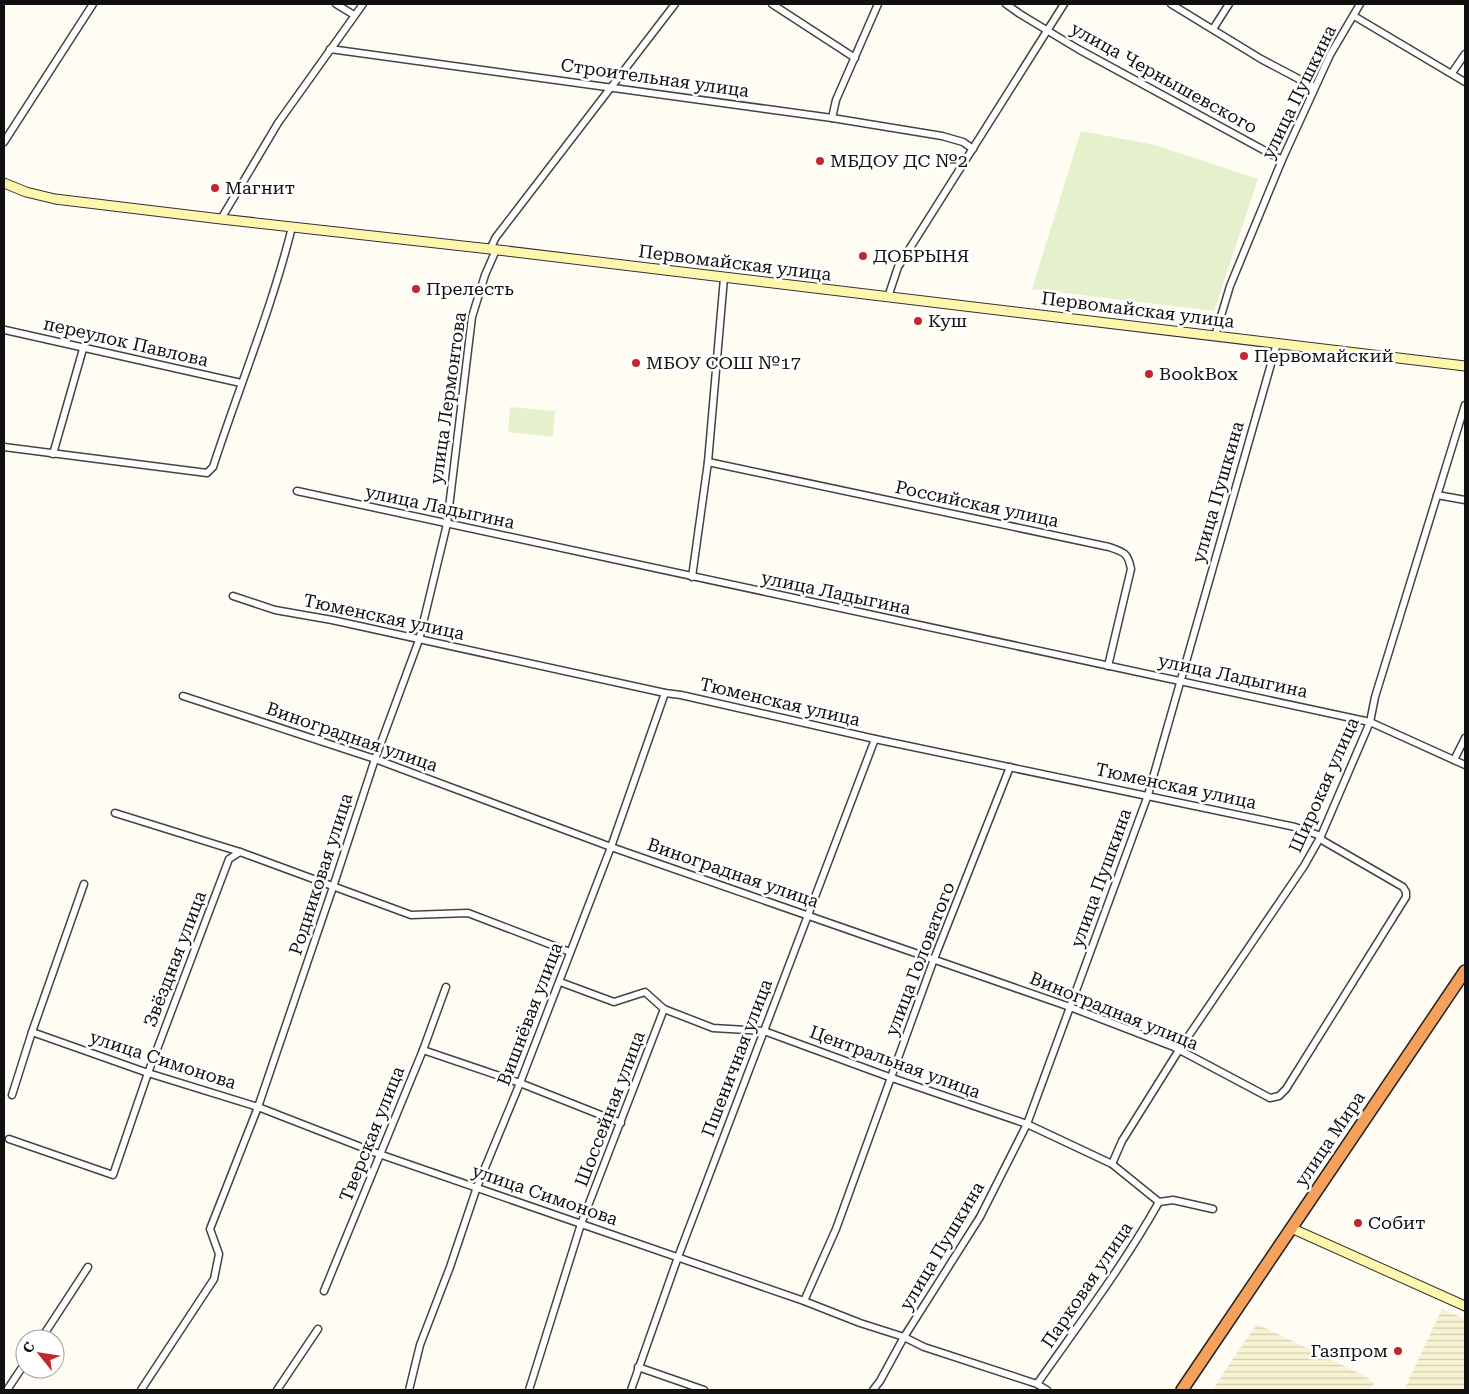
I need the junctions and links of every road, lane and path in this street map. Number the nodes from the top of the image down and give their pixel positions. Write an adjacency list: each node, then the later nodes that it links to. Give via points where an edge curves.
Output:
1 (93, 4): 24 (street)
2 (336, 4): 12 (street)
3 (363, 4): 12 (street)
4 (675, 4): 21 (street, улица Лермонтова)
5 (772, 4): 18 (street)
6 (878, 4): 18 (street)
7 (1006, 4): 14 (street, улица Чернышевского)
8 (1064, 4): 14 (street)
9 (1171, 4): 15 (street)
10 (1229, 4): 15 (street)
11 (1360, 4): 13 (street, улица Пушкина)
12 (354, 15): 16 (street)
13 (1354, 16): 19 (street); 22 (street, улица Пушкина)
14 (1047, 30): 25 (street); 26 (street, улица Чернышевского)
15 (1213, 30): 22 (street)
16 (330, 49): 21 (street, Строительная улица); 28 (street, via 278,123)
17 (1465, 54): 19 (street)
18 (855, 58): 23 (street, via 836,100)
19 (1452, 74): 20 (street)
20 (1465, 82)
21 (611, 87): 23 (street, Строительная улица); 30 (street, улица Лермонтова, via 496,237)
22 (1314, 87): 26 (street, улица Пушкина)
23 (832, 118): 25 (street, Строительная улица, via 942,136 963,142)
24 (4, 142)
25 (973, 149): 32 (street, via 898,267)
26 (1282, 160): 34 (street, улица Пушкина, via 1230,286)
27 (4, 183): 28 (street, Первомайская улица, via 55,199)
28 (221, 220): 29 (street, Первомайская улица)
29 (292, 227): 30 (street, Первомайская улица); 38 (street)
30 (493, 249): 31 (street, Первомайская улица); 46 (street, улица Лермонтова, via 472,317)
31 (724, 278): 32 (street, Первомайская улица); 42 (street)
32 (888, 297): 34 (street, Первомайская улица)
33 (5, 330): 36 (street, переулок Павлова)
34 (1216, 336): 35 (street, Первомайская улица)
35 (1277, 343): 37 (street, Первомайская улица); 51 (street, улица Пушкина)
36 (83, 349): 38 (street, переулок Павлова); 41 (street)
37 (1465, 366)
38 (241, 383): 41 (street, via 213,466 207,473)
39 (1465, 405): 44 (street, Широкая улица)
40 (4, 447): 41 (street)
41 (53, 454)
42 (708, 462): 47 (street); 50 (street, Российская улица, via 1122,552 1128,558 1130,569)
43 (297, 491): 46 (street, улица Ладыгина)
44 (1437, 495): 45 (street); 54 (street, Широкая улица)
45 (1465, 500)
46 (447, 524): 47 (street, улица Ладыгина); 49 (street, Родниковая улица)
47 (692, 577): 50 (street, улица Ладыгина)
48 (233, 596): 49 (street, Тюменская улица, via 274,610)
49 (419, 640): 52 (street, Тюменская улица); 57 (street, Родниковая улица)
50 (1108, 666): 51 (street, улица Ладыгина)
51 (1181, 680): 54 (street, улица Ладыгина); 61 (street, улица Пушкина)
52 (665, 693): 56 (street, Тюменская улица); 64 (street, Вишнёвая улица)
53 (183, 696): 57 (street, Виноградная улица)
54 (1370, 722): 58 (street, улица Ладыгина); 63 (street, Широкая улица)
55 (1465, 738): 58 (street)
56 (875, 739): 60 (street, Тюменская улица); 68 (street, Пшеничная улица)
57 (375, 759): 64 (street, Виноградная улица); 67 (street, Родниковая улица)
58 (1454, 760): 59 (street, улица Ладыгина)
59 (1465, 765)
60 (1010, 767): 61 (street, Тюменская улица); 70 (street, улица Головатого)
61 (1148, 795): 63 (street, Тюменская улица, via 1295,827); 74 (street, улица Пушкина)
62 (115, 813): 65 (street)
63 (1320, 838): 79 (street, Широкая улица); 84 (street, Тюменская улица, via 1406,892 1286,1089 1275,1098)
64 (611, 847): 68 (street, Виноградная улица); 69 (street, Вишнёвая улица)
65 (240, 852): 67 (street); 80 (street, Звёздная улица, via 229,859)
66 (84, 884): 77 (street)
67 (333, 887): 69 (street, via 411,915 468,913); 85 (street, Родниковая улица)
68 (808, 915): 70 (street, Виноградная улица); 76 (street, Пшеничная улица)
69 (570, 952): 72 (street, Вишнёвая улица)
70 (934, 959): 74 (street, Виноградная улица); 81 (street, улица Головатого)
71 (1465, 972): 95 (highway, улица Мира)
72 (560, 982): 75 (street, Центральная улица, via 614,1002 645,992); 82 (street, Вишнёвая улица)
73 (446, 987): 78 (street, Тверская улица)
74 (1070, 1008): 79 (street, Виноградная улица); 87 (street, улица Пушкина)
75 (664, 1009): 76 (street, Центральная улица, via 713,1028); 86 (street, Шоссейная улица)
76 (764, 1030): 81 (street, Центральная улица); 96 (street, Пшеничная улица)
77 (32, 1032): 80 (street, улица Симонова); 83 (street)
78 (422, 1050): 82 (street); 89 (street, Тверская улица)
79 (1179, 1050): 84 (street, Виноградная улица); 90 (street, Широкая улица, via 1122,1141)
80 (148, 1073): 85 (street, улица Симонова); 88 (street, Звёздная улица, via 113,1175)
81 (892, 1078): 87 (street, Центральная улица); 99 (street, улица Головатого, via 836,1229)
82 (520, 1083): 86 (street); 91 (street, Вишнёвая улица)
83 (12, 1095)
84 (1266, 1097)
85 (258, 1107): 89 (street, улица Симонова); 108 (street, Родниковая улица, via 210,1229 219,1254 214,1280)
86 (621, 1123): 94 (street, Шоссейная улица)
87 (1027, 1124): 90 (street, Центральная улица); 103 (street, улица Пушкина, via 980,1217)
88 (9, 1139)
89 (379, 1154): 91 (street, улица Симонова); 98 (street, Тверская улица)
90 (1112, 1164): 92 (street, Центральная улица)
91 (477, 1187): 94 (street, улица Симонова); 110 (street, Вишнёвая улица, via 420,1345)
92 (1159, 1202): 93 (street, via 1173,1200); 106 (street, Парковая улица, via 1105,1289)
93 (1213, 1209)
94 (581, 1224): 96 (street, улица Симонова); 111 (street, Шоссейная улица)
95 (1291, 1228): 100 (street); 116 (highway, улица Мира)
96 (678, 1257): 99 (street, улица Симонова); 104 (street, Пшеничная улица)
97 (88, 1267): 101 (street)
98 (324, 1291)
99 (804, 1301): 103 (street, улица Симонова)
100 (1465, 1306)
101 (48, 1329)
102 (318, 1329): 109 (street)
103 (904, 1337): 106 (street, улица Симонова, via 924,1347); 114 (street, улица Пушкина)
104 (638, 1367): 112 (street, Пшеничная улица); 113 (street)
105 (15, 1378): 107 (street)
106 (1037, 1384): 115 (street, улица Симонова)
107 (7, 1390)
108 (141, 1390)
109 (277, 1390)
110 (409, 1390)
111 (529, 1390)
112 (631, 1390)
113 (704, 1390)
114 (873, 1390)
115 (1047, 1390)
116 (1182, 1390)

